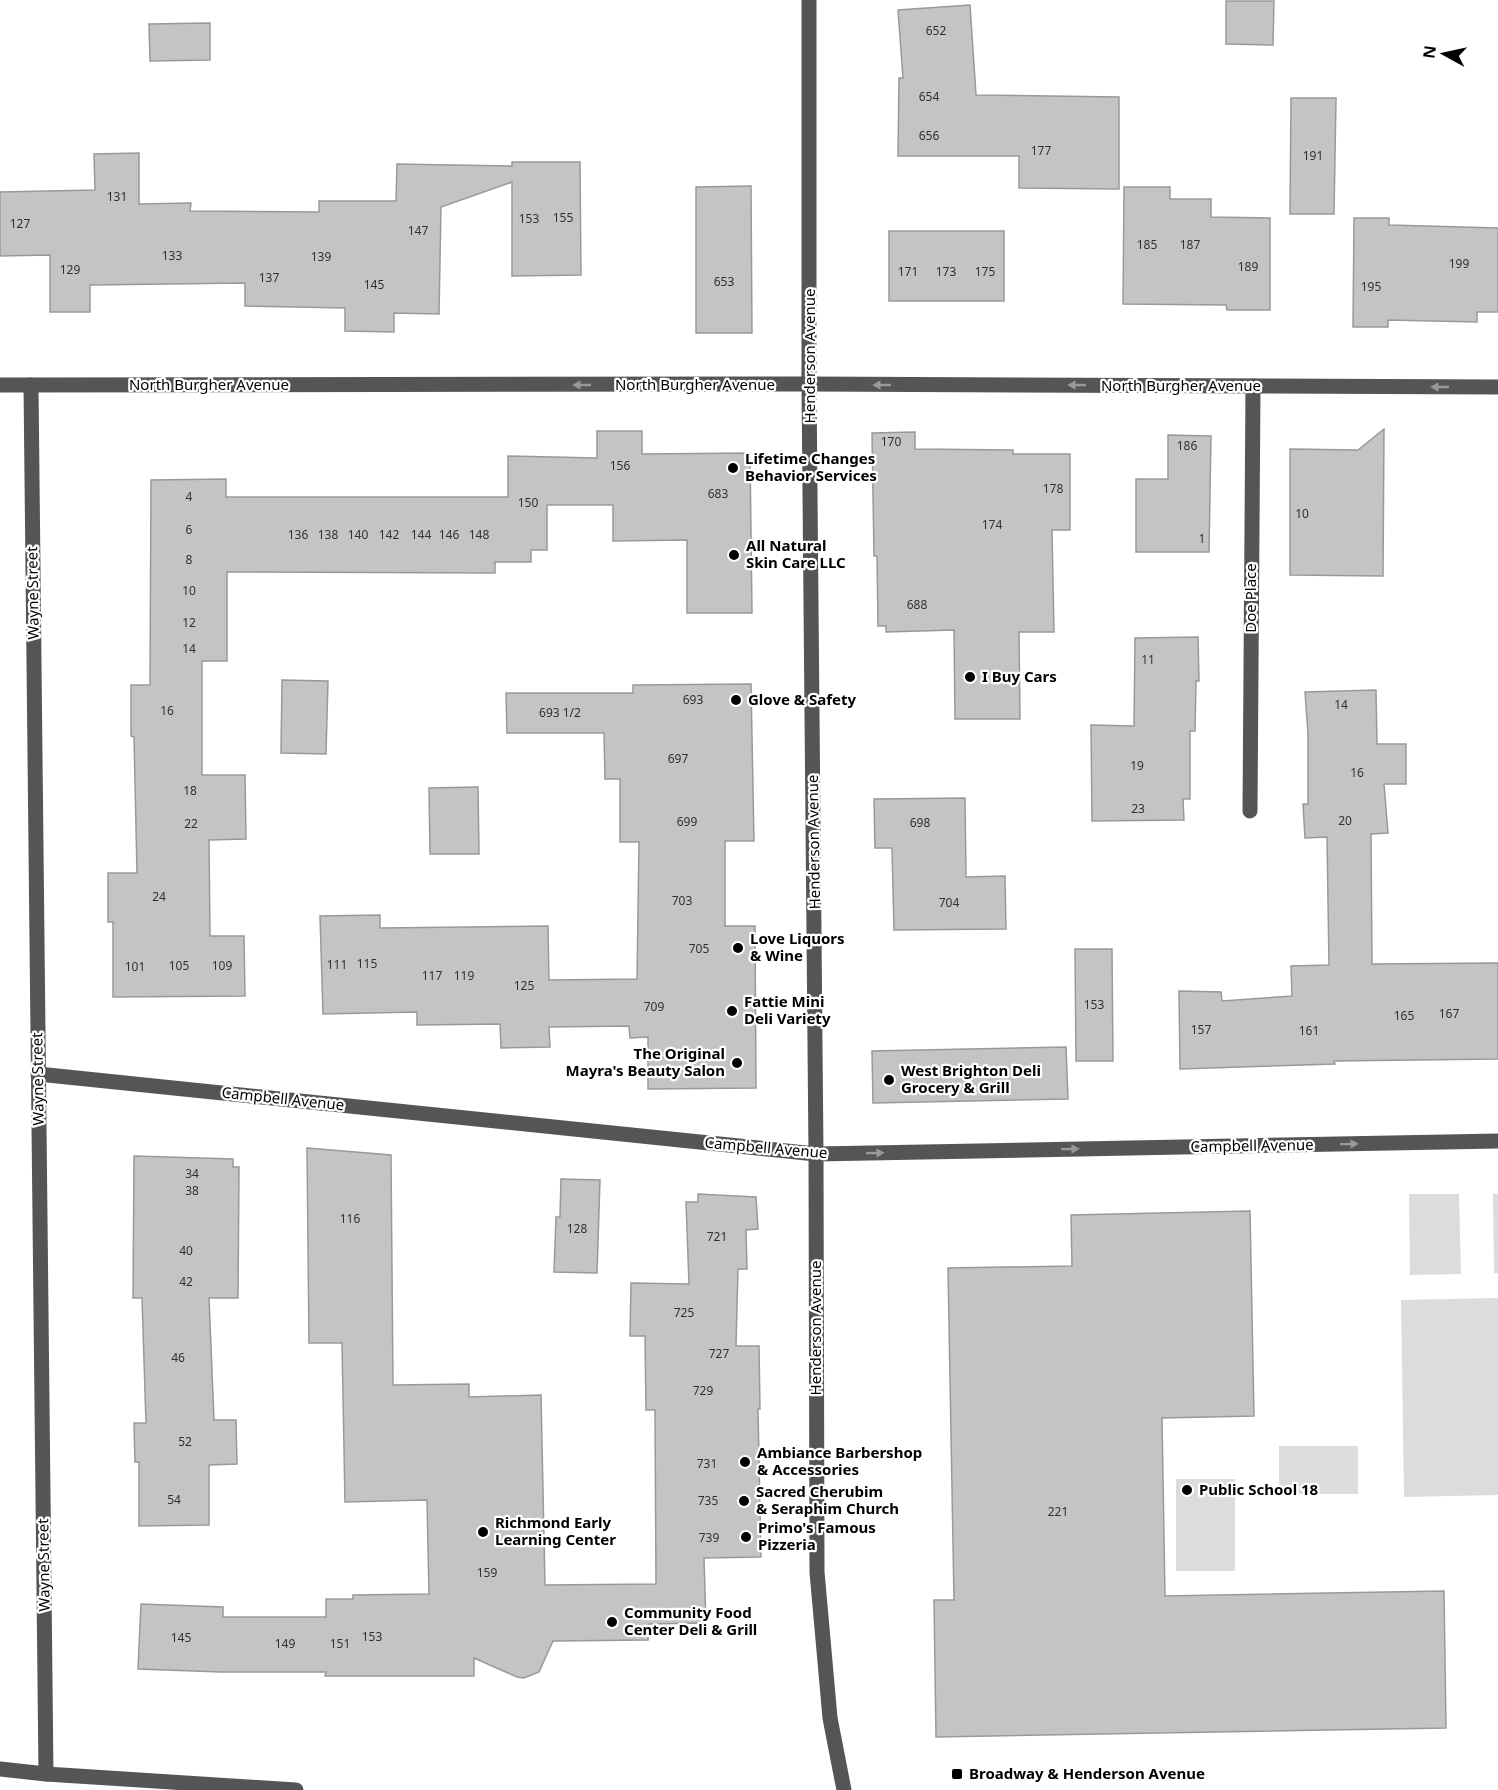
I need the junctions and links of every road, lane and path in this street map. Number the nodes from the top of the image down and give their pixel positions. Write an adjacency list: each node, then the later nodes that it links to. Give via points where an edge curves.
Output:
1 (809, 0): 2 (street, Henderson Avenue)
2 (809, 384): 4 (street, North Burgher Avenue, one-way to 4); 5 (street, North Burgher Avenue, one-way to 2); 10 (street, Henderson Avenue)
3 (0, 385): 4 (street, North Burgher Avenue)
4 (31, 385): 8 (street, Wayne Street)
5 (1253, 386): 6 (street, North Burgher Avenue, one-way to 5); 7 (street, Doe Place)
6 (1498, 387)
7 (1250, 810)
8 (38, 1074): 10 (street, Campbell Avenue); 12 (street, Wayne Street)
9 (1498, 1141): 10 (street, Campbell Avenue, one-way to 9)
10 (816, 1154): 14 (street, Henderson Avenue, via 817,1572 830,1718)
11 (0, 1769): 12 (street)
12 (46, 1774): 13 (street)
13 (296, 1790)
14 (844, 1790)

